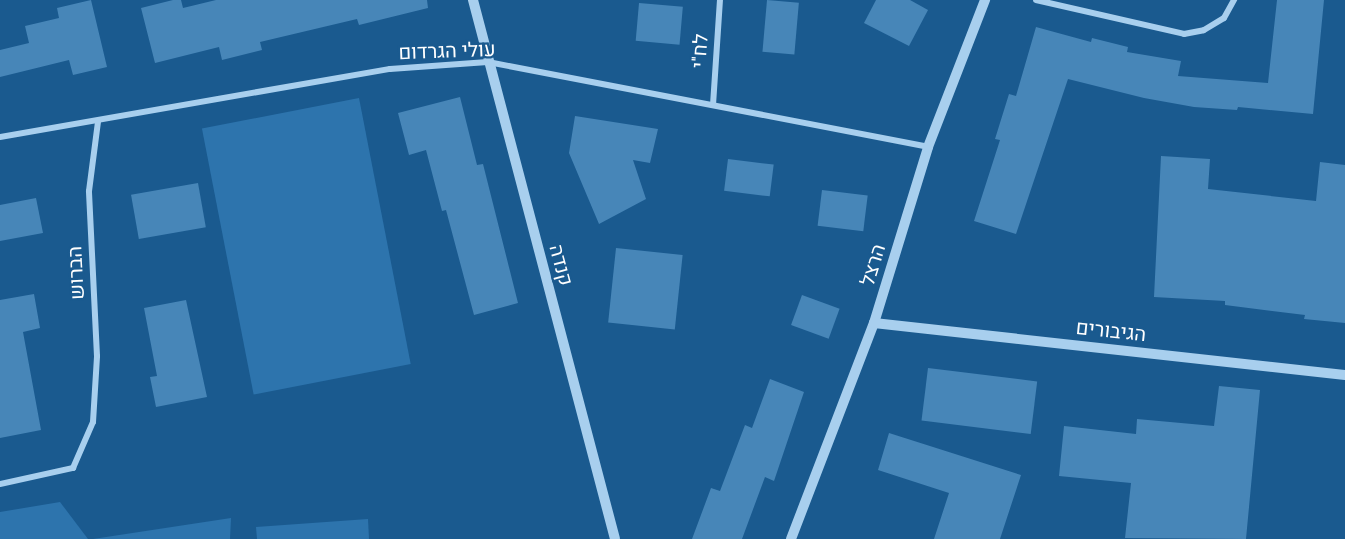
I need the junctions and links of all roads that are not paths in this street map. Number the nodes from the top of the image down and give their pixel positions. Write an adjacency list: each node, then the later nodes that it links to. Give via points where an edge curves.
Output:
1 (473, 0): 6 (street, קנדה)
2 (720, 0): 7 (street, לח"י)
3 (985, 0): 10 (street, הרצל)
4 (1036, 0): 5 (street, via 1184,34 1204,30 1224,18)
5 (1234, 0)
6 (488, 62): 7 (street, עולי הגרדום); 8 (street, עולי הגרדום, via 366,73); 14 (street, קנדה)
7 (713, 105): 10 (street, עולי הגרדום)
8 (98, 122): 9 (street, עולי הגרדום); 13 (street, הברוש, via 89,191 97,356 93,422 73,468)
9 (0, 137)
10 (928, 147): 11 (street, הרצל)
11 (874, 323): 12 (street, הגיבורים); 15 (street, הרצל)
12 (1345, 375)
13 (0, 484)
14 (615, 539)
15 (791, 539)

